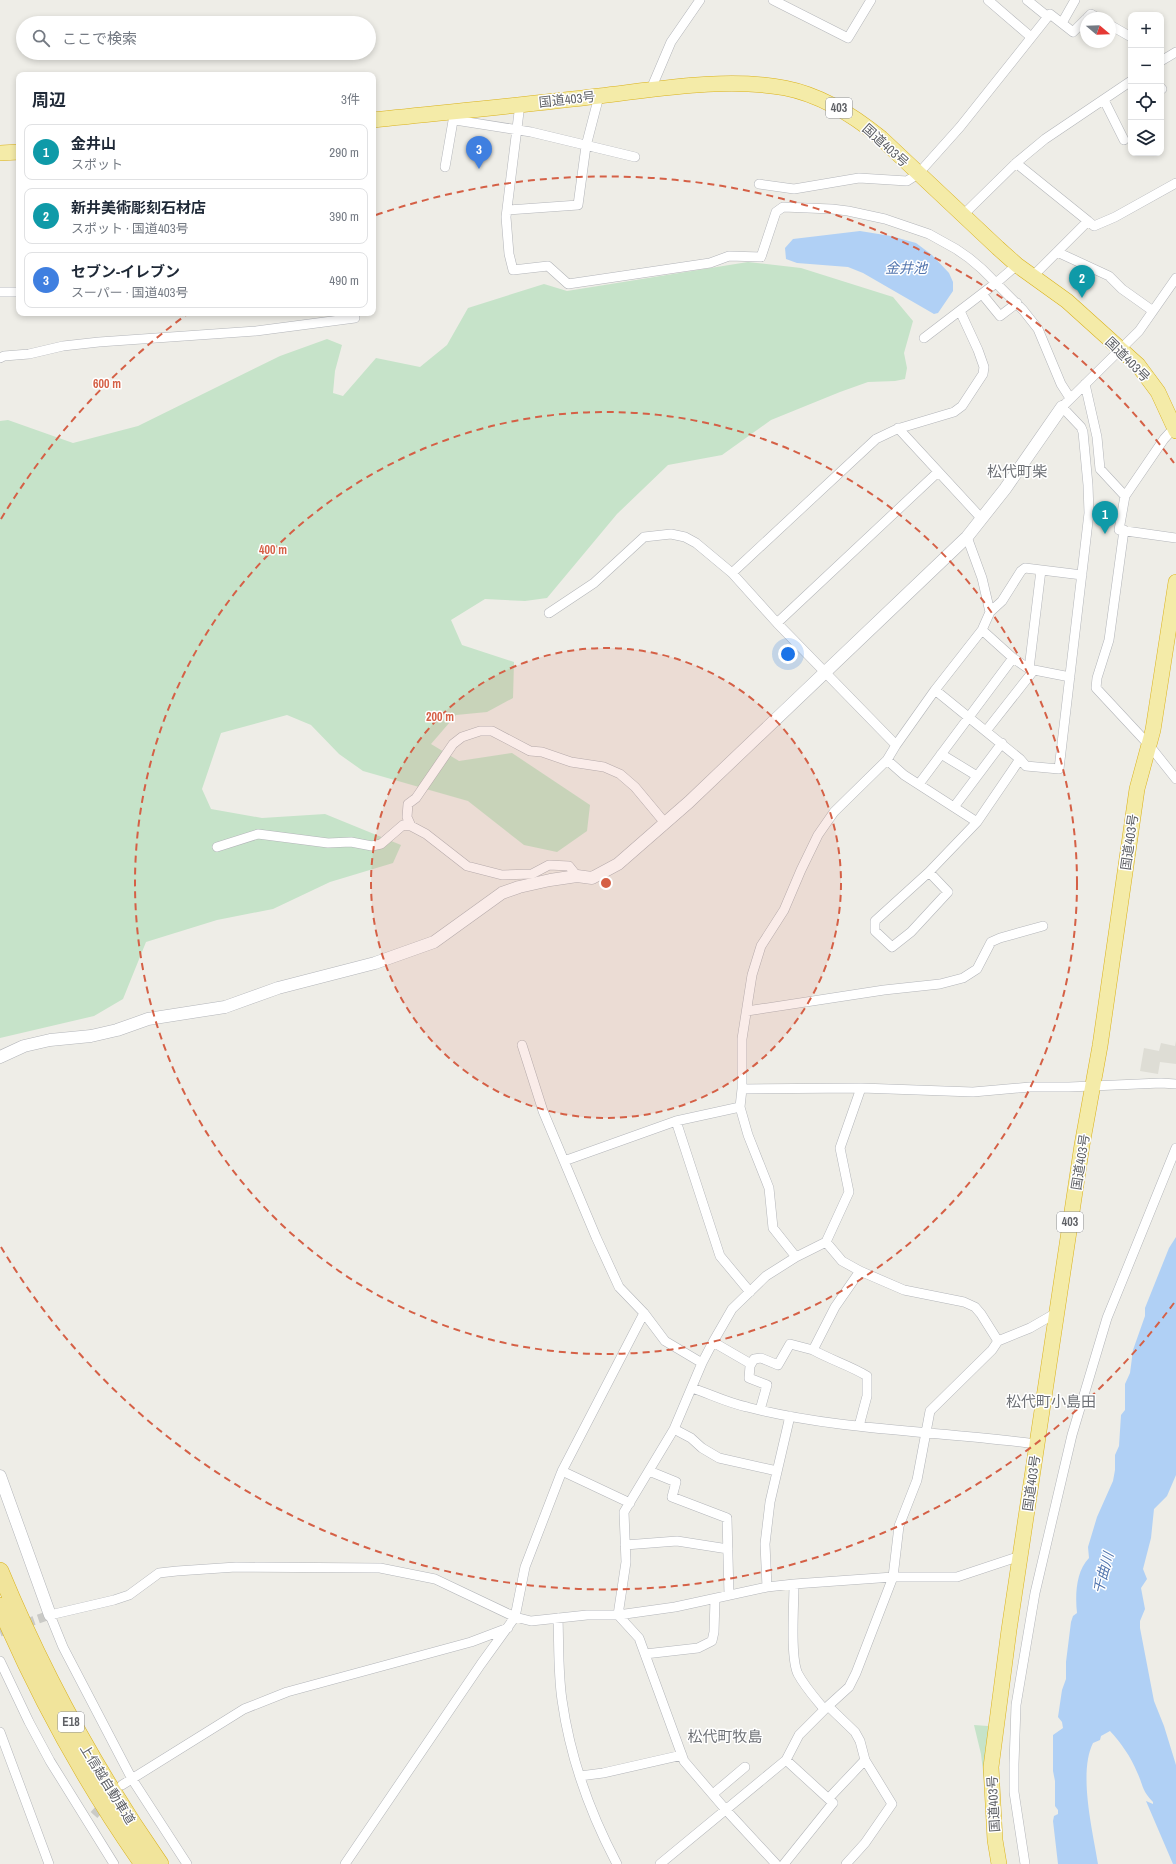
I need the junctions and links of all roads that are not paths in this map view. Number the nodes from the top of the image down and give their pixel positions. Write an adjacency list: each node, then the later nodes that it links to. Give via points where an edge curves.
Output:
1 (700, 0): 16 (street, via 671,42)
2 (773, 0): 3 (street, via 848,38)
3 (871, 0)
4 (988, 0): 12 (street)
5 (1027, 0): 7 (street)
6 (1075, 0): 8 (street)
7 (1048, 17): 8 (street, via 1050,14); 12 (street)
8 (1062, 23): 9 (street, via 1072,32)
9 (1080, 25)
10 (1116, 28): 11 (street)
11 (1128, 35)
12 (1031, 38): 30 (street, via 960,127)
13 (1176, 52): 14 (street)
14 (1164, 57)
15 (1128, 83): 18 (street)
16 (651, 90): 17 (highway, 国道403号 / 403); 30 (highway, 国道403号 / 403, via 736,84 787,89 813,96 861,122)
17 (598, 96): 19 (highway, 国道403号 / 403); 24 (street)
18 (1104, 100): 23 (street); 28 (street, via 1045,139)
19 (520, 104): 20 (highway, 国道403号 / 403); 22 (street)
20 (454, 116): 21 (highway, 国道403号 / 403); 22 (street); 29 (street)
21 (376, 120)
22 (517, 130): 24 (street); 33 (street)
23 (1124, 140)
24 (586, 146): 27 (street); 33 (street, via 578,205)
25 (16, 152): 26 (highway)
26 (0, 153)
27 (636, 157)
28 (1016, 163): 34 (street); 35 (street)
29 (446, 167)
30 (918, 174): 32 (street, via 907,180 859,178 794,189); 34 (highway, 国道403号 / 403)
31 (1176, 183): 35 (street, via 1094,226)
32 (759, 184)
33 (507, 210): 40 (street, via 509,254 513,270 548,266 568,284 710,263 729,256 761,257 776,212 783,207 848,211 918,230 956,249)
34 (963, 215): 37 (highway, 国道403号 / 403)
35 (1088, 221): 36 (street)
36 (1057, 252): 38 (street); 46 (street, via 1109,276 1126,293)
37 (1017, 265): 38 (highway, 国道403号 / 403); 40 (street)
38 (1032, 276): 49 (highway, 国道403号 / 403, via 1067,301)
39 (1176, 278): 46 (street)
40 (996, 283): 43 (street); 44 (street)
41 (0, 292): 42 (street)
42 (16, 292)
43 (982, 294): 44 (street, via 1000,316); 45 (street)
44 (1017, 303): 52 (street, via 1038,329 1061,384)
45 (960, 311): 48 (street); 54 (street, via 983,361 983,374 962,406 954,412)
46 (1153, 311): 49 (street)
47 (354, 316): 50 (street, via 355,318 271,329 63,346)
48 (924, 338)
49 (1121, 350): 51 (street); 55 (highway, 国道403号 / 403, via 1149,379 1166,406)
50 (0, 358)
51 (1085, 384): 52 (street); 57 (street, via 1097,437 1100,469)
52 (1070, 398): 53 (street)
53 (1062, 408): 58 (street); 64 (street, via 1081,427 1084,440 1089,513)
54 (898, 428): 56 (street); 63 (street, via 876,439)
55 (1175, 429): 57 (street, via 1164,439)
56 (938, 472): 58 (street); 68 (street)
57 (1125, 496): 59 (street, via 1120,530)
58 (982, 520): 60 (street)
59 (1124, 530): 61 (street); 78 (street, via 1112,628 1096,688)
60 (967, 536): 67 (street, via 982,578); 72 (street)
61 (1176, 538)
62 (1041, 570): 64 (street); 67 (street, via 1025,568 1021,571 1002,601); 71 (street)
63 (732, 573): 66 (street, via 690,540 671,534 657,534 644,537 594,583); 68 (street)
64 (1082, 575): 73 (street)
65 (1176, 582): 78 (highway, 国道403号 / 403)
66 (549, 612)
67 (990, 612): 69 (street)
68 (777, 623): 72 (street)
69 (982, 630): 70 (street); 74 (street)
70 (1013, 658): 71 (street); 75 (street)
71 (1032, 669): 73 (street); 76 (street)
72 (825, 672): 79 (street); 87 (street)
73 (1070, 677): 81 (street, via 1059,768 1026,766)
74 (935, 690): 75 (street); 79 (street)
75 (969, 716): 76 (street); 80 (street)
76 (986, 731): 77 (street)
77 (1002, 743): 81 (street); 83 (street)
78 (1149, 744): 84 (street); 98 (highway, 国道403号 / 403, via 1137,789)
79 (896, 745): 82 (street)
80 (941, 754): 83 (street); 85 (street)
81 (1020, 759): 88 (street)
82 (887, 760): 85 (street); 94 (street, via 834,812 818,835 784,910 761,946 752,975)
83 (977, 776): 86 (street)
84 (1176, 779)
85 (919, 784): 86 (street)
86 (954, 807): 88 (street)
87 (665, 822): 89 (street, via 635,787 620,774 604,767 571,762 542,752 530,751 492,731 480,731 453,744 419,793 408,804 407,817); 92 (street, via 618,864 592,878)
88 (977, 822): 91 (street)
89 (411, 826): 90 (street, via 403,825 381,844 372,846 258,834); 92 (street, via 426,834 467,866 502,875 532,874 549,866 570,866)
90 (217, 847)
91 (930, 872): 91 (street, via 875,921 875,931 892,947 911,932 948,892)
92 (577, 876): 96 (street, via 519,887 502,894 434,942 375,963 278,988 225,1008 148,1019 91,1036 50,1040 24,1046)
93 (1043, 926): 94 (street, via 991,942 977,969 963,978 940,984)
94 (747, 1011): 100 (street, via 742,1039)
95 (522, 1045): 104 (street, via 543,1111)
96 (0, 1057)
97 (1176, 1084): 98 (street)
98 (1093, 1086): 99 (street, via 1030,1087 973,1092); 110 (highway, 国道403号 / 403)
99 (860, 1088): 100 (street); 105 (street, via 840,1148 850,1192)
100 (742, 1089): 101 (street)
101 (740, 1107): 102 (street); 106 (street, via 769,1188 773,1228)
102 (676, 1121): 104 (street); 108 (street, via 720,1256)
103 (1176, 1148): 171 (street, via 1107,1318 1072,1435 1035,1594 1016,1705 1014,1792)
104 (564, 1161): 109 (street, via 619,1287)
105 (826, 1242): 106 (street); 107 (street, via 842,1261)
106 (796, 1257): 108 (street, via 766,1276)
107 (860, 1271): 111 (street, via 904,1290 964,1302 975,1307); 113 (street, via 835,1307)
108 (750, 1292): 112 (street, via 732,1309)
109 (644, 1313): 114 (street, via 665,1341); 123 (street)
110 (1056, 1313): 111 (street, via 1030,1328); 122 (highway, 国道403号 / 403)
111 (998, 1341): 121 (street, via 930,1411)
112 (713, 1342): 114 (street); 115 (street)
113 (813, 1350): 115 (street, via 790,1344 778,1365 761,1358); 119 (street, via 868,1376)
114 (702, 1363): 116 (street)
115 (751, 1364): 117 (street, via 749,1378 767,1385)
116 (692, 1388): 117 (street); 120 (street)
117 (760, 1410): 118 (street)
118 (790, 1416): 119 (street); 125 (street)
119 (859, 1426): 121 (street)
120 (674, 1429): 124 (street); 125 (street, via 692,1438 702,1448 719,1458)
121 (926, 1433): 122 (street); 132 (street, via 917,1480 899,1526)
122 (1036, 1444): 130 (highway, 国道403号 / 403)
123 (562, 1471): 127 (street); 140 (street, via 525,1567)
124 (650, 1471): 127 (street); 129 (street, via 676,1482 672,1497 727,1518)
125 (777, 1471): 134 (street, via 765,1544)
126 (0, 1476): 138 (street)
127 (630, 1503): 128 (street, via 624,1512)
128 (625, 1545): 129 (street, via 677,1541); 139 (street, via 626,1562)
129 (728, 1549): 135 (street)
130 (1020, 1556): 132 (street, via 957,1578); 170 (highway, 国道403号 / 403, via 991,1767 994,1840)
131 (0, 1571): 162 (highway, 上信越自動車道 / E18, via 46,1673 75,1729 119,1804)
132 (893, 1577): 133 (street); 145 (street, via 849,1687)
133 (794, 1584): 134 (street); 145 (street, via 794,1656 797,1673 809,1692)
134 (767, 1587): 135 (street)
135 (729, 1595): 136 (street)
136 (715, 1598): 139 (street); 143 (street, via 712,1641 698,1648)
137 (0, 1606): 161 (highway, 上信越自動車道 / E18, via 60,1731)
138 (50, 1615): 140 (street, via 129,1595 159,1573 236,1567 356,1567 385,1569 435,1580); 152 (street, via 63,1647)
139 (618, 1615): 141 (street); 143 (street, via 639,1638)
140 (515, 1617): 141 (street, via 531,1622); 142 (street)
141 (558, 1618): 151 (street, via 565,1721)
142 (508, 1628): 152 (street, via 471,1642 287,1692 244,1709); 164 (street)
143 (645, 1654): 147 (street)
144 (0, 1661): 158 (street, via 29,1722)
145 (826, 1707): 148 (street, via 799,1735); 149 (street, via 858,1736)
146 (0, 1732): 159 (street)
147 (682, 1755): 151 (street); 154 (street, via 684,1761)
148 (786, 1760): 155 (street); 156 (street)
149 (865, 1760): 155 (street); 169 (street, via 892,1804)
150 (744, 1767): 154 (street)
151 (580, 1776): 165 (street, via 591,1811)
152 (132, 1779): 153 (street); 163 (street)
153 (122, 1785)
154 (713, 1794): 156 (street)
155 (829, 1798): 168 (street, via 833,1803)
156 (726, 1810): 166 (street); 167 (street)
157 (94, 1815): 158 (street)
158 (88, 1824): 160 (street)
159 (49, 1864)
160 (114, 1864)
161 (143, 1864)
162 (160, 1864)
163 (188, 1864)
164 (345, 1864)
165 (617, 1864)
166 (660, 1864)
167 (776, 1864)
168 (784, 1864)
169 (846, 1864)
170 (999, 1864)
171 (1025, 1864)

